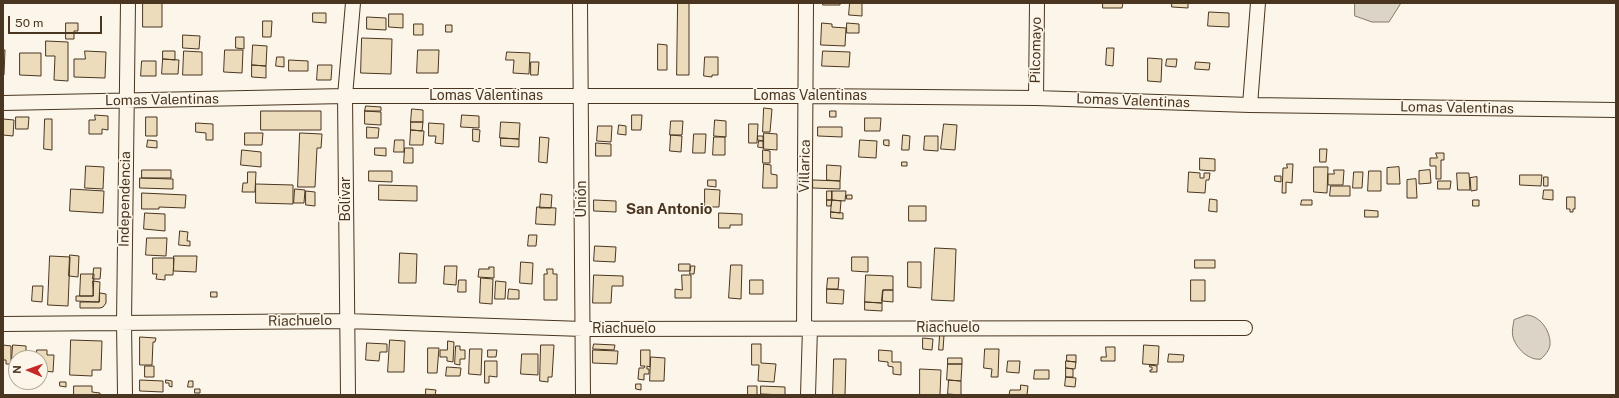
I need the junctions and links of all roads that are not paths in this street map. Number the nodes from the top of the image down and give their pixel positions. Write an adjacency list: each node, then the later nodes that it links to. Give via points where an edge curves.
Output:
1 (128, 3): 11 (street, Independencia)
2 (353, 3): 7 (street, Bolívar)
3 (580, 3): 8 (street, Unión)
4 (806, 3): 9 (street, Villarica)
5 (1037, 3): 10 (street, Pilcomayo)
6 (1258, 3): 13 (street)
7 (345, 96): 8 (street, Lomas Valentinas); 11 (street, Lomas Valentinas); 15 (street, Bolívar)
8 (582, 96): 9 (street, Lomas Valentinas); 20 (street, Unión)
9 (806, 96): 10 (street, Lomas Valentinas); 18 (street, Villarica)
10 (1036, 98): 13 (street, Lomas Valentinas)
11 (126, 100): 12 (street, Lomas Valentinas); 16 (street, Independencia)
12 (3, 103)
13 (1250, 105): 14 (street, Lomas Valentinas)
14 (1616, 110)
15 (347, 321): 16 (street, Riachuelo); 20 (street, Riachuelo); 22 (street, Bolívar)
16 (124, 323): 17 (street, Riachuelo); 21 (street, Independencia)
17 (3, 324)
18 (807, 328): 19 (street, Riachuelo); 20 (street, Riachuelo); 24 (street, Villarica)
19 (1245, 328)
20 (583, 329): 23 (street, Unión)
21 (125, 395)
22 (348, 395)
23 (583, 395)
24 (808, 395)

